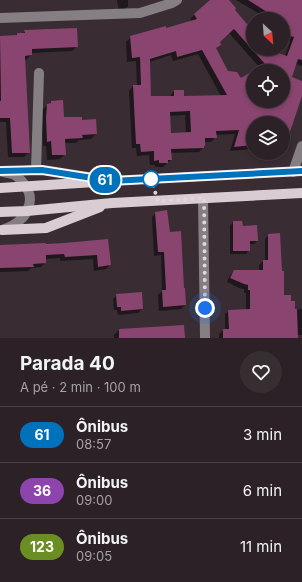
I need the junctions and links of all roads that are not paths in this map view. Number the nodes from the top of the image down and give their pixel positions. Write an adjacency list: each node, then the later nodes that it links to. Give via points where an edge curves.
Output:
1 (177, 0): 2 (street, via 140,13)
2 (0, 18)
3 (39, 73): 5 (street)
4 (302, 146): 7 (street)
5 (36, 170): 6 (main road); 8 (main road)
6 (0, 171): 9 (street, via 14,174)
7 (297, 172): 8 (main road)
8 (111, 181): 9 (main road)
9 (26, 187): 10 (main road); 14 (street, via 30,199)
10 (0, 188)
11 (302, 193): 12 (main road)
12 (204, 198): 13 (main road); 17 (street)
13 (112, 203): 14 (main road); 16 (main road, via 46,228)
14 (27, 211): 15 (main road); 16 (street, via 22,219)
15 (0, 212)
16 (1, 231)
17 (206, 338)

